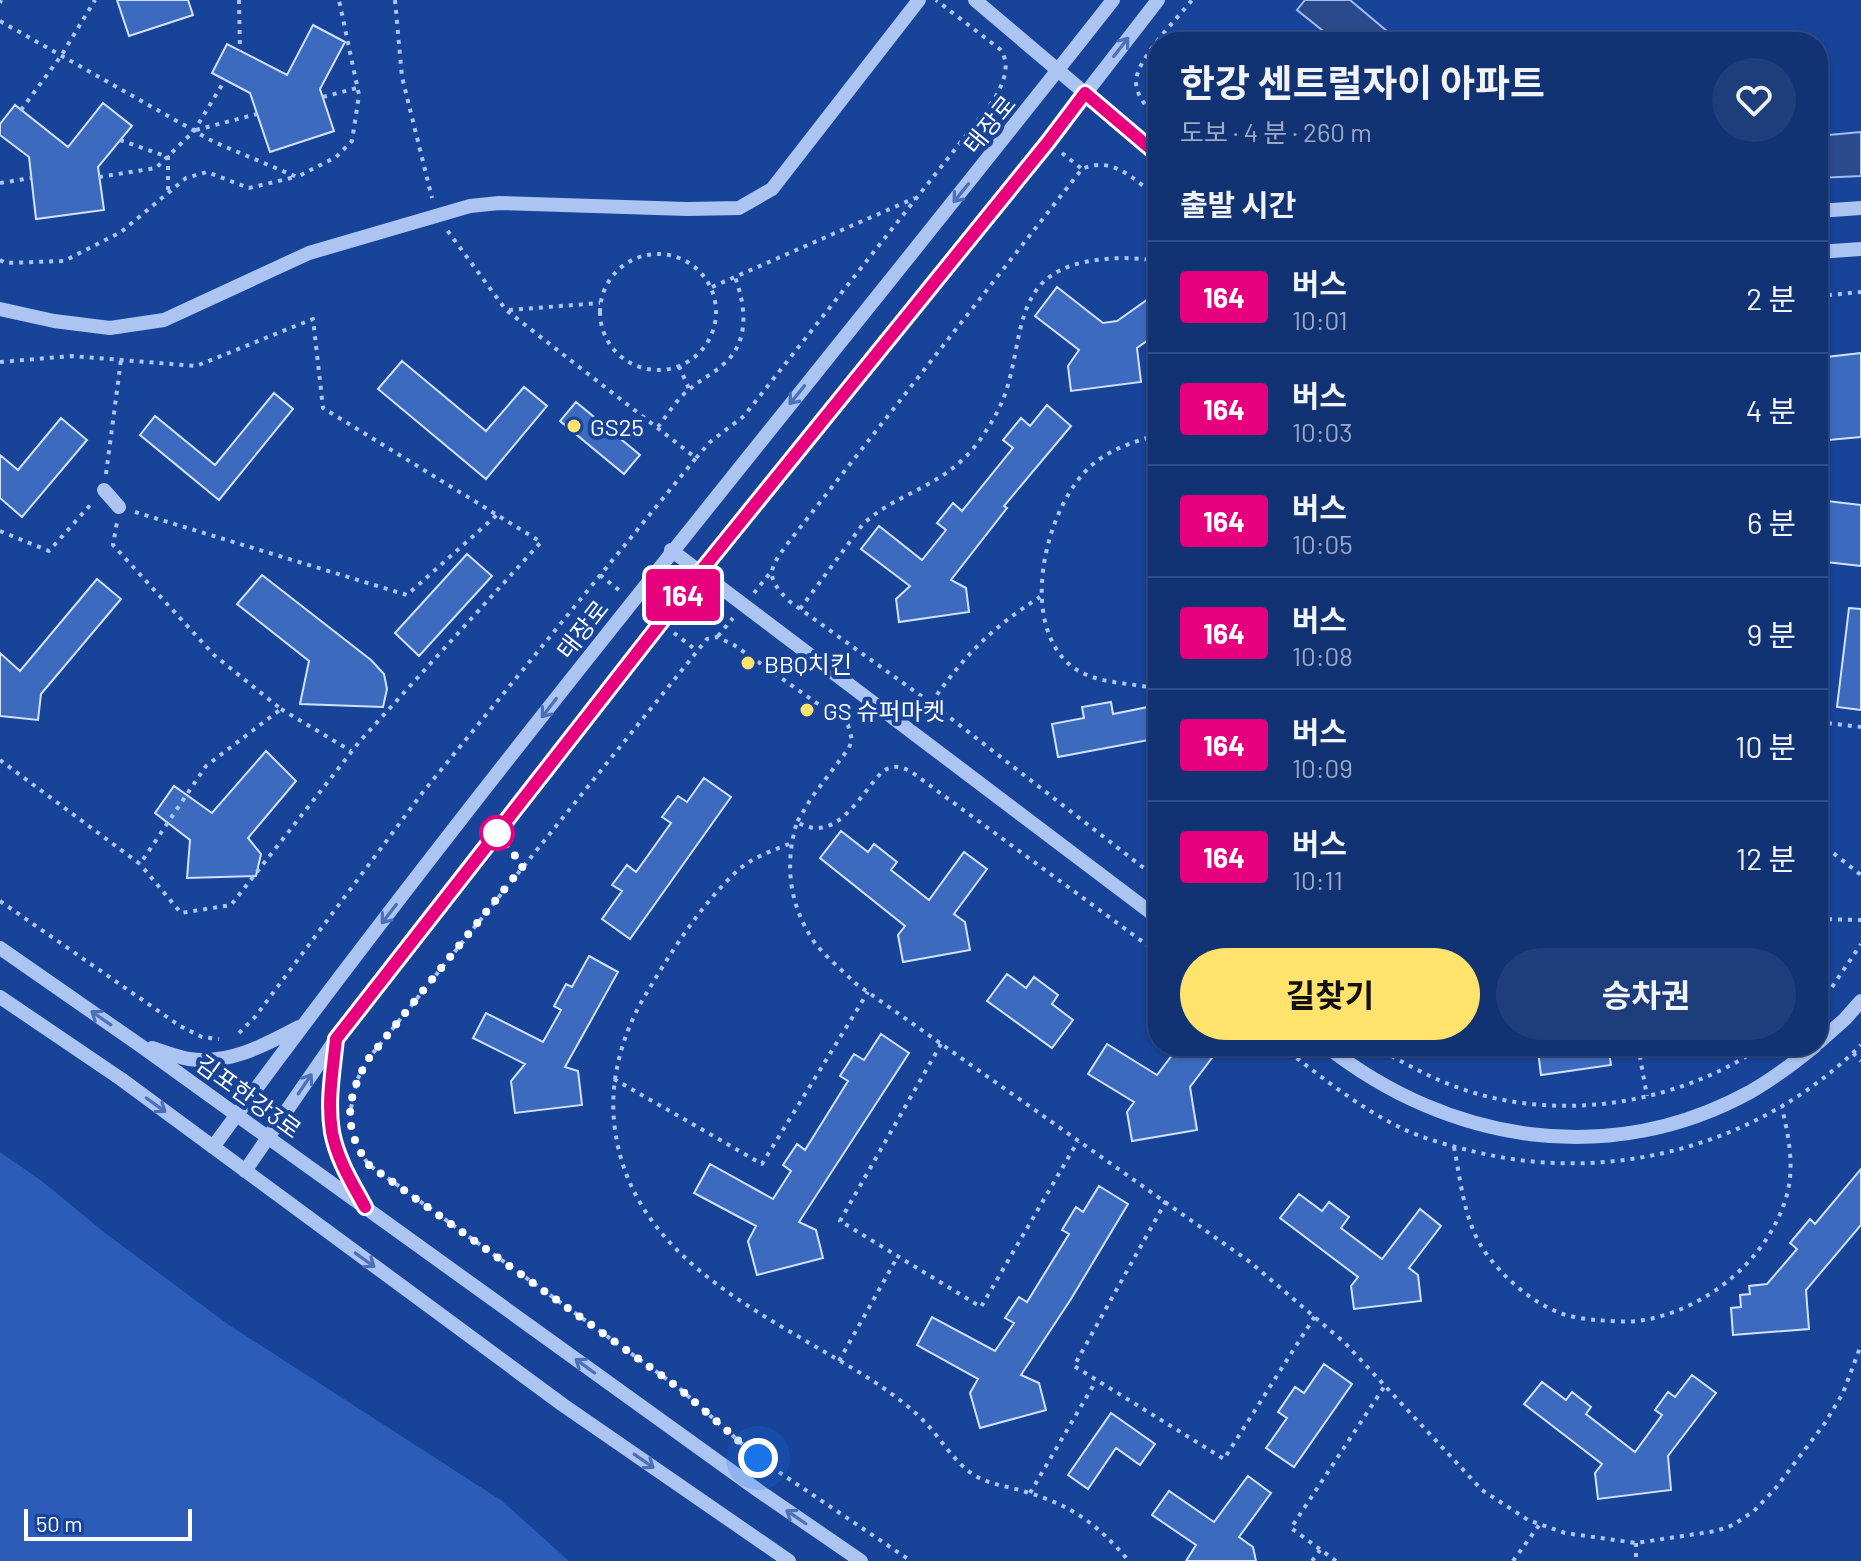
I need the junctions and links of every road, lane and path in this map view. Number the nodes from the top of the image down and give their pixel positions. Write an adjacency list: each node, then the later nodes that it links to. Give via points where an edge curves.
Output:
1 (95, 0): 14 (path)
2 (239, 0): 13 (path)
3 (339, 0): 18 (path)
4 (395, 0): 37 (path, via 402,77)
5 (919, 0): 37 (street, via 772,189 739,208 499,203)
6 (936, 0): 34 (path, via 1001,50 1006,70 994,100)
7 (975, 0): 16 (street)
8 (1113, 0): 16 (street, 태장로)
9 (1158, 0): 19 (street, one-way to 9)
10 (1192, 0): 12 (path)
11 (0, 21): 14 (path)
12 (1166, 32)
13 (240, 51)
14 (61, 56): 22 (path); 24 (path)
15 (1148, 56): 21 (path, via 1136,80)
16 (1058, 70): 19 (street); 60 (street, 태장로, one-way to 60)
17 (225, 80): 24 (path)
18 (357, 88): 20 (path); 29 (path, via 352,141 336,157)
19 (1085, 93): 26 (street); 61 (street)
20 (323, 97)
21 (1148, 108)
22 (21, 110)
23 (257, 114): 24 (path)
24 (194, 131): 27 (path); 29 (path)
25 (120, 140): 27 (path)
26 (1148, 147)
27 (168, 157): 28 (path, via 156,168); 33 (path)
28 (99, 177)
29 (297, 177): 33 (path, via 249,188 207,172 186,178)
30 (31, 178): 31 (path)
31 (0, 183)
32 (1148, 190): 63 (path, via 1103,163 1082,169 1064,189 773,563 775,588)
33 (168, 193): 40 (path, via 121,232 64,261)
34 (919, 197): 42 (path); 55 (path, via 744,416)
35 (1861, 208): 36 (street)
36 (1828, 210)
37 (436, 216): 47 (street, via 309,253 164,320 110,328); 48 (path)
38 (1861, 249): 39 (street)
39 (1828, 251)
40 (0, 260)
41 (1148, 260): 63 (path, via 1088,261 1047,276 1028,303 1004,397 979,441 944,477 863,524)
42 (735, 277): 43 (path); 52 (path, via 743,299 741,335 730,358)
43 (712, 287): 46 (path, via 687,260 650,254 617,270); 51 (path, via 715,326 707,345)
44 (1861, 292): 45 (path)
45 (1828, 295)
46 (600, 303): 48 (path); 51 (path, via 607,340 619,354 654,370)
47 (0, 309)
48 (506, 310): 53 (path)
49 (121, 360): 50 (path, via 72,356); 56 (path); 58 (path, via 196,366 313,319 323,408)
50 (0, 362)
51 (679, 366): 52 (path)
52 (689, 389): 53 (path)
53 (657, 427): 55 (path)
54 (1148, 438): 62 (path, via 1117,449 1071,488 1052,531)
55 (696, 458): 77 (path, via 423,792 244,1030 232,1037 202,1037 180,1026)
56 (104, 490): 57 (street); 59 (path, via 49,551)
57 (119, 507): 58 (path, via 407,595); 66 (path, via 113,545 214,655)
58 (498, 514): 69 (path, via 541,542)
59 (0, 531)
60 (671, 550): 61 (street); 88 (street, 태장로, one-way to 88)
61 (701, 571): 78 (street); 90 (street)
62 (1041, 597): 64 (path, via 1050,639 1074,668 1092,677); 65 (path, via 985,636)
63 (800, 609): 65 (path)
64 (1148, 687)
65 (931, 703): 75 (path)
66 (281, 709): 69 (path); 74 (path, via 206,766)
67 (1828, 723): 68 (path)
68 (1861, 727)
69 (352, 752): 74 (path, via 231,905 181,913)
70 (0, 760): 74 (path)
71 (797, 822): 72 (path); 82 (path, via 816,828 838,822 882,772 899,766); 104 (path, via 849,748 852,732 734,645 717,637 707,639 369,1058 357,1080)
72 (790, 844): 84 (path, via 791,887 802,920 816,944); 100 (path, via 737,871 695,922 641,1003)
73 (1828, 849): 76 (path)
74 (140, 864)
75 (1148, 871)
76 (1861, 875)
77 (0, 901)
78 (1148, 910)
79 (1828, 919): 80 (path)
80 (1861, 920)
81 (1861, 944): 85 (path)
82 (1148, 946)
83 (0, 948): 92 (street, 김포한강3로, one-way to 83)
84 (868, 992): 91 (path); 100 (path, via 762,1164)
85 (1828, 993)
86 (0, 997): 108 (street, one-way to 108)
87 (1861, 1001): 89 (street)
88 (303, 1025): 92 (street, via 254,1050 213,1059 189,1059); 103 (street, 태장로)
89 (1828, 1034)
90 (336, 1039): 105 (street, one-way to 90); 112 (street, via 333,1135)
91 (941, 1044): 106 (path); 113 (path, via 840,1221)
92 (141, 1046): 103 (street, 김포한강3로)
93 (1853, 1053): 99 (path)
94 (1339, 1056): 98 (street, via 1368,1078 1423,1106 1499,1130 1568,1137 1682,1120 1722,1106)
95 (1392, 1056): 101 (path, via 1462,1089 1497,1098 1559,1106)
96 (1640, 1056): 101 (path)
97 (1748, 1056): 101 (path)
98 (1801, 1056)
99 (1861, 1061)
100 (614, 1079): 116 (path, via 615,1132 623,1163 652,1221 707,1278)
101 (1647, 1096)
102 (1782, 1108): 109 (path, via 1789,1137 1787,1197 1759,1250 1709,1295 1644,1320 1562,1314 1519,1288 1476,1234)
103 (237, 1115): 105 (street, 김포한강3로); 108 (street, 태장로)
104 (350, 1119)
105 (269, 1137): 110 (street); 112 (street, 김포한강3로)
106 (1078, 1140): 111 (path); 113 (path, via 981,1307)
107 (355, 1141): 125 (path, via 369,1165 679,1388 758,1458)
108 (213, 1147): 110 (street)
109 (1454, 1147)
110 (245, 1171): 123 (street, one-way to 123, via 563,1405)
111 (1166, 1201): 114 (path); 117 (path, via 1074,1366)
112 (365, 1207): 124 (street, 김포한강3로, one-way to 112)
113 (898, 1256): 116 (path)
114 (1315, 1316): 117 (path, via 1224,1459); 118 (path)
115 (1861, 1345): 121 (path, via 1825,1423 1754,1511 1716,1531)
116 (839, 1361): 119 (path, via 906,1405 974,1475)
117 (1096, 1380): 119 (path)
118 (1386, 1384): 120 (path, via 1482,1490); 122 (path, via 1291,1528)
119 (1030, 1493): 126 (path, via 1076,1511)
120 (1540, 1524): 121 (path); 129 (path)
121 (1636, 1543): 130 (path)
122 (1320, 1550): 127 (path); 128 (path)
123 (789, 1561)
124 (861, 1561)
125 (911, 1561)
126 (1129, 1561)
127 (1312, 1561)
128 (1336, 1561)
129 (1513, 1561)
130 (1636, 1561)

